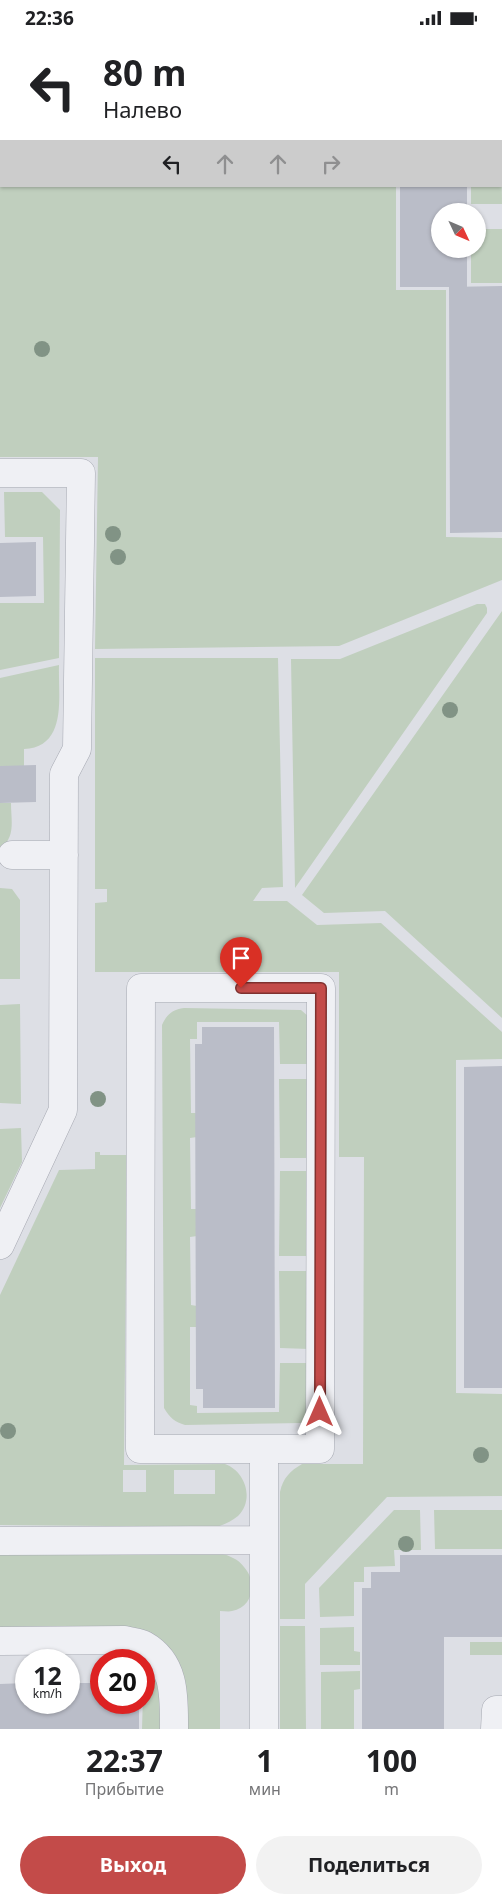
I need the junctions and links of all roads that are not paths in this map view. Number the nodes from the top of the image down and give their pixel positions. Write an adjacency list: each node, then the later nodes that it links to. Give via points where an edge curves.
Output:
1 (0, 473): 3 (lane, via 80,473 77,749 64,774)
2 (12, 855): 3 (lane)
3 (64, 855): 4 (lane, via 63,1109)
4 (0, 1245)
5 (264, 1449): 5 (lane, via 320,1449 321,988 142,988 140,1449); 6 (lane)
6 (264, 1540): 7 (lane); 11 (lane)
7 (0, 1541)
8 (0, 1641): 10 (lane, via 125,1640 144,1645 167,1667 172,1681)
9 (502, 1710): 12 (lane, via 496,1710)
10 (174, 1729)
11 (264, 1729)
12 (495, 1729)

